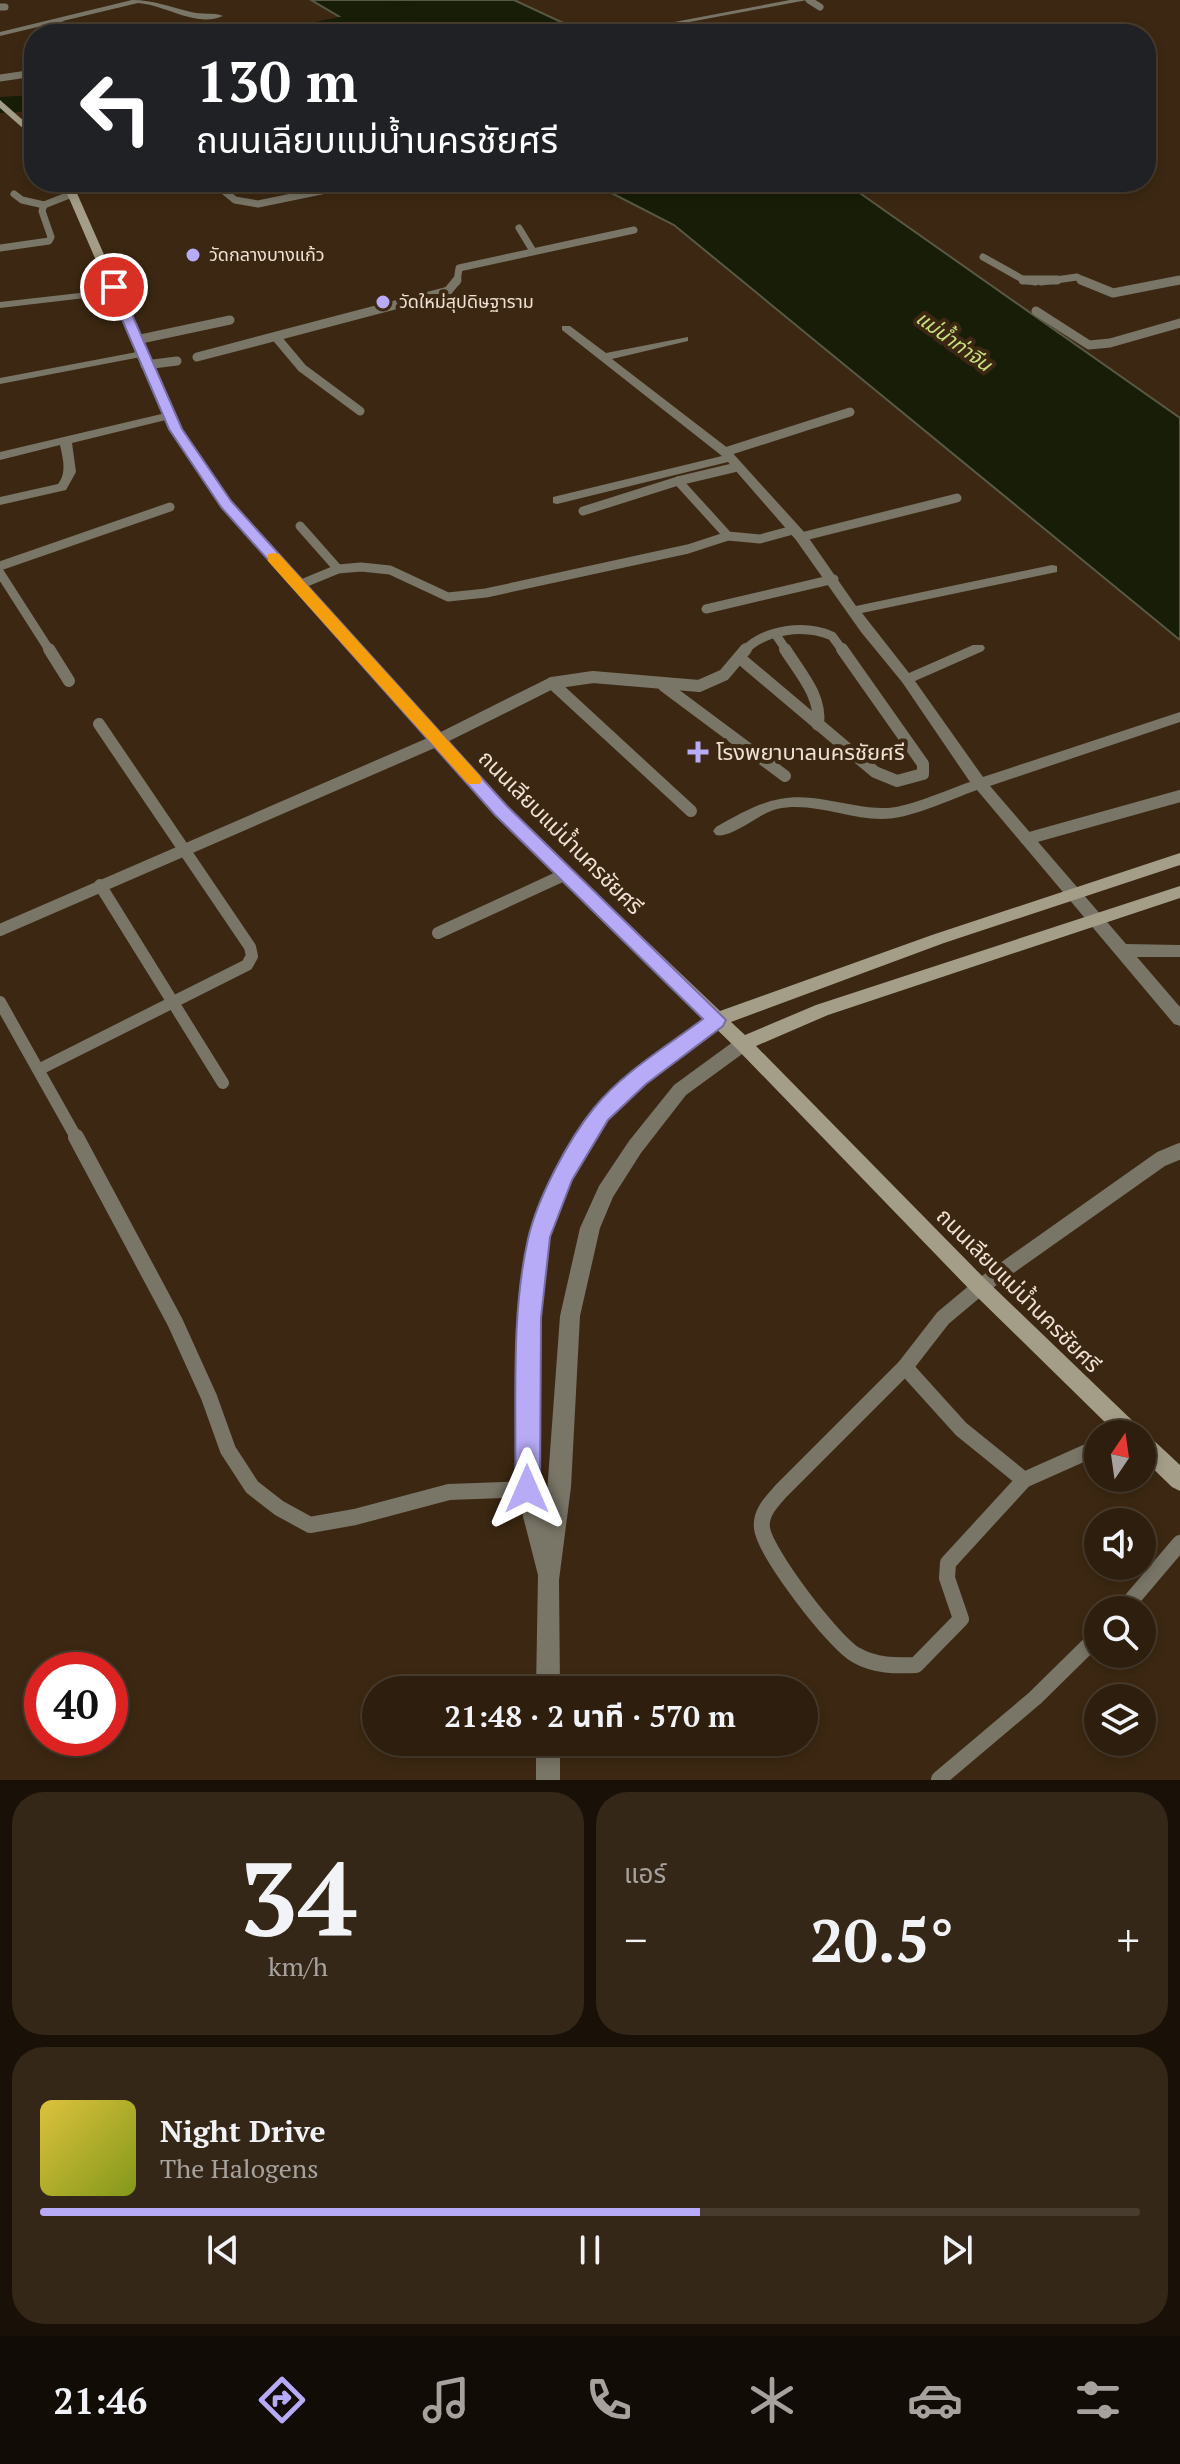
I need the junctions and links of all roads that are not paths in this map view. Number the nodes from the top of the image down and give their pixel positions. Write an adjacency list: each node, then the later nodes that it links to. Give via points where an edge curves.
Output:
1 (806, 0): 2 (lane); 7 (street)
2 (820, 7)
3 (219, 16): 4 (street, via 193,18 138,1)
4 (56, 23): 5 (street); 6 (lane)
5 (51, 24)
6 (59, 24)
7 (668, 24)
8 (24, 29): 9 (street)
9 (0, 34)
10 (24, 74): 11 (lane)
11 (0, 78)
12 (0, 103): 13 (main road)
13 (24, 126)
14 (64, 192): 19 (lane)
15 (72, 192): 26 (main road, ถนนเลียบแม่น้ำนครชัยศรี)
16 (225, 192): 17 (lane, via 235,200 258,204)
17 (316, 192)
18 (14, 194): 19 (lane)
19 (44, 205): 22 (lane, via 49,241)
20 (519, 228): 23 (lane)
21 (634, 230): 23 (lane)
22 (0, 248)
23 (533, 251): 32 (lane, via 459,268 457,283 434,296)
24 (983, 257): 25 (lane, via 1024,280 1077,277 1113,293)
25 (1180, 280)
26 (115, 292): 27 (street); 34 (main road, ถนนเลียบแม่น้ำนครชัยศรี)
27 (0, 305)
28 (1036, 311): 30 (lane, via 1089,345)
29 (230, 320): 34 (lane)
30 (1180, 323)
31 (566, 328): 36 (street)
32 (276, 337): 35 (lane); 39 (lane, via 302,368)
33 (684, 339): 36 (street)
34 (141, 353): 37 (lane); 38 (street); 41 (main road, ถนนเลียบแม่น้ำนครชัยศรี)
35 (197, 357)
36 (605, 357): 44 (street)
37 (177, 361)
38 (0, 381)
39 (360, 411)
40 (850, 412): 44 (lane)
41 (170, 416): 42 (street); 59 (main road, ถนนเลียบแม่น้ำนครชัยศรี, via 226,504)
42 (66, 443): 43 (street); 48 (street, via 70,476 62,487)
43 (0, 456)
44 (731, 459): 45 (lane); 47 (street); 52 (street)
45 (678, 481): 50 (lane); 53 (lane)
46 (957, 498): 52 (lane)
47 (557, 500)
48 (0, 501)
49 (170, 507): 54 (lane)
50 (583, 511)
51 (300, 526): 55 (lane)
52 (797, 534): 53 (lane, via 739,540); 58 (street)
53 (728, 536): 55 (lane, via 688,549 448,597 390,570)
54 (0, 566)
55 (338, 569): 59 (lane)
56 (1052, 569): 61 (street)
57 (0, 573): 66 (lane)
58 (834, 579): 60 (lane); 61 (street)
59 (299, 585): 72 (main road, ถนนเลียบแม่น้ำนครชัยศรี)
60 (706, 609)
61 (855, 610): 65 (street)
62 (776, 635): 64 (lane, via 752,643); 71 (lane, via 817,699); 71 (lane, via 811,629 832,636 923,764 923,774 887,779)
63 (978, 648): 65 (street)
64 (741, 659): 68 (lane, via 714,682 690,688); 71 (lane)
65 (907, 679): 74 (street)
66 (69, 681)
67 (552, 683): 68 (lane, via 593,677); 72 (lane); 76 (lane)
68 (661, 684): 73 (lane)
69 (1180, 717): 74 (street)
70 (99, 724): 79 (lane)
71 (818, 725)
72 (438, 740): 79 (lane); 81 (main road, ถนนเลียบแม่น้ำนครชัยศรี)
73 (785, 776)
74 (979, 783): 77 (street, via 893,813 780,803); 78 (street)
75 (1180, 796): 78 (lane)
76 (691, 811)
77 (721, 831)
78 (1026, 839): 84 (street)
79 (185, 849): 82 (lane); 91 (lane, via 252,956 247,965)
80 (1180, 859): 84 (main road)
81 (566, 874): 87 (lane); 93 (main road, ถนนเลียบแม่น้ำนครชัยศรี)
82 (100, 885): 86 (lane); 91 (lane)
83 (1180, 892): 85 (main road)
84 (1072, 894): 85 (street); 93 (main road)
85 (1094, 920): 88 (street); 94 (main road, via 822,1010)
86 (0, 930)
87 (438, 933)
88 (1120, 950): 89 (street); 92 (street)
89 (1180, 951)
90 (0, 1002): 95 (lane)
91 (170, 1002): 95 (lane); 96 (lane)
92 (1180, 1019)
93 (716, 1020): 94 (main road, ถนนเลียบแม่น้ำนครชัยศรี); 105 (street, via 601,1114 563,1176 539,1237 530,1318)
94 (743, 1044): 98 (main road, ถนนเลียบแม่น้ำนครชัยศรี); 107 (street, via 680,1090 635,1147 590,1228 570,1316 560,1487)
95 (40, 1069): 105 (lane, via 175,1322 228,1450 252,1487 310,1525 449,1492)
96 (223, 1083)
97 (1180, 1151): 98 (lane, via 1161,1159)
98 (980, 1287): 99 (lane, via 943,1318); 100 (main road, ถนนเลียบแม่น้ำนครชัยศรี)
99 (905, 1367): 103 (lane, via 961,1429); 103 (lane, via 764,1512 761,1530 771,1552 853,1653 886,1666 916,1665 961,1619 947,1578 948,1563)
100 (1115, 1420)
101 (1084, 1453): 103 (lane)
102 (1156, 1458): 104 (main road, ถนนเลียบแม่น้ำนครชัยศรี)
103 (1024, 1480)
104 (1180, 1480)
105 (527, 1489): 107 (street)
106 (1180, 1543): 108 (lane)
107 (548, 1580): 110 (street)
108 (1135, 1596)
109 (1084, 1650): 112 (lane)
110 (548, 1676)
111 (548, 1756): 113 (street)
112 (939, 1779)
113 (548, 1780)

